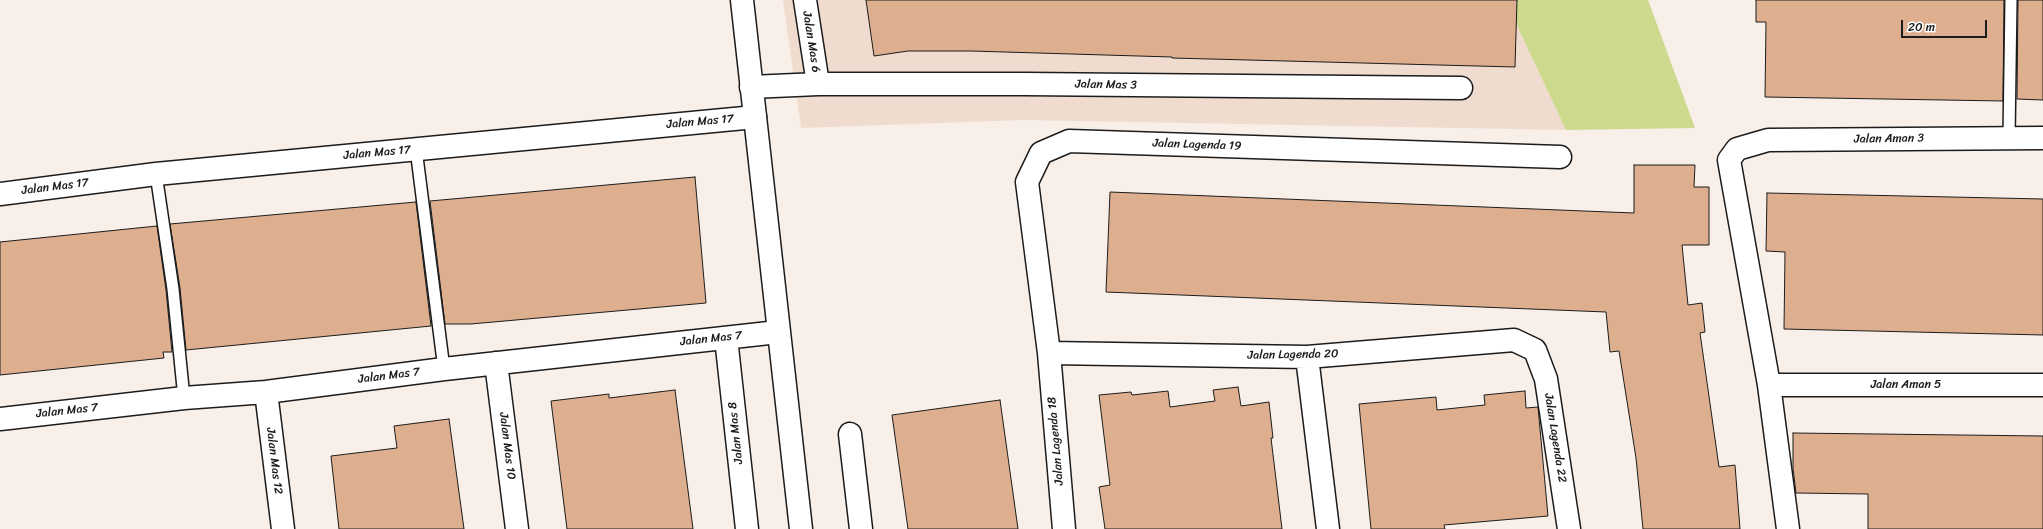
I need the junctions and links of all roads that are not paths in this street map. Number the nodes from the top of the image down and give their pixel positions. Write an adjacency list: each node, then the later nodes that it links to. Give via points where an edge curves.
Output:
1 (742, 0): 5 (street)
2 (805, 0): 4 (street, Jalan Mas 6)
3 (2011, 0): 8 (lane)
4 (818, 84): 5 (street, Jalan Mas 3); 6 (street, Jalan Mas 3)
5 (751, 87): 7 (street)
6 (1461, 88)
7 (755, 117): 10 (street, Jalan Mas 17); 14 (street)
8 (2009, 137): 9 (street, Jalan Aman 3); 21 (street, Jalan Aman 3, via 1768,140 1737,149 1729,160)
9 (2043, 138)
10 (416, 149): 12 (street, Jalan Mas 17); 20 (lane)
11 (1560, 157): 17 (street, Jalan Lagenda 19, via 1069,141 1041,153 1027,182)
12 (156, 174): 13 (street, Jalan Mas 17); 24 (lane, via 173,289)
13 (0, 194)
14 (778, 332): 15 (street, Jalan Mas 7); 30 (street)
15 (726, 338): 19 (street, Jalan Mas 7); 29 (street, Jalan Mas 8)
16 (1535, 350): 18 (street, Jalan Lagenda 20, via 1514,340); 34 (street, Jalan Lagenda 22, via 1546,379)
17 (1049, 353): 18 (street, Jalan Lagenda 20); 32 (street, Jalan Lagenda 18)
18 (1308, 357): 33 (street)
19 (496, 363): 20 (street, Jalan Mas 7); 28 (street, Jalan Mas 10)
20 (444, 369): 23 (street, Jalan Mas 7)
21 (1769, 385): 22 (street, Jalan Aman 5); 35 (street)
22 (2043, 385)
23 (266, 392): 24 (street, Jalan Mas 7); 27 (street, Jalan Mas 12)
24 (184, 398): 25 (street, Jalan Mas 7)
25 (0, 419)
26 (850, 434): 31 (street)
27 (283, 529)
28 (517, 529)
29 (747, 529)
30 (801, 529)
31 (861, 529)
32 (1064, 529)
33 (1328, 529)
34 (1569, 529)
35 (1788, 529)

